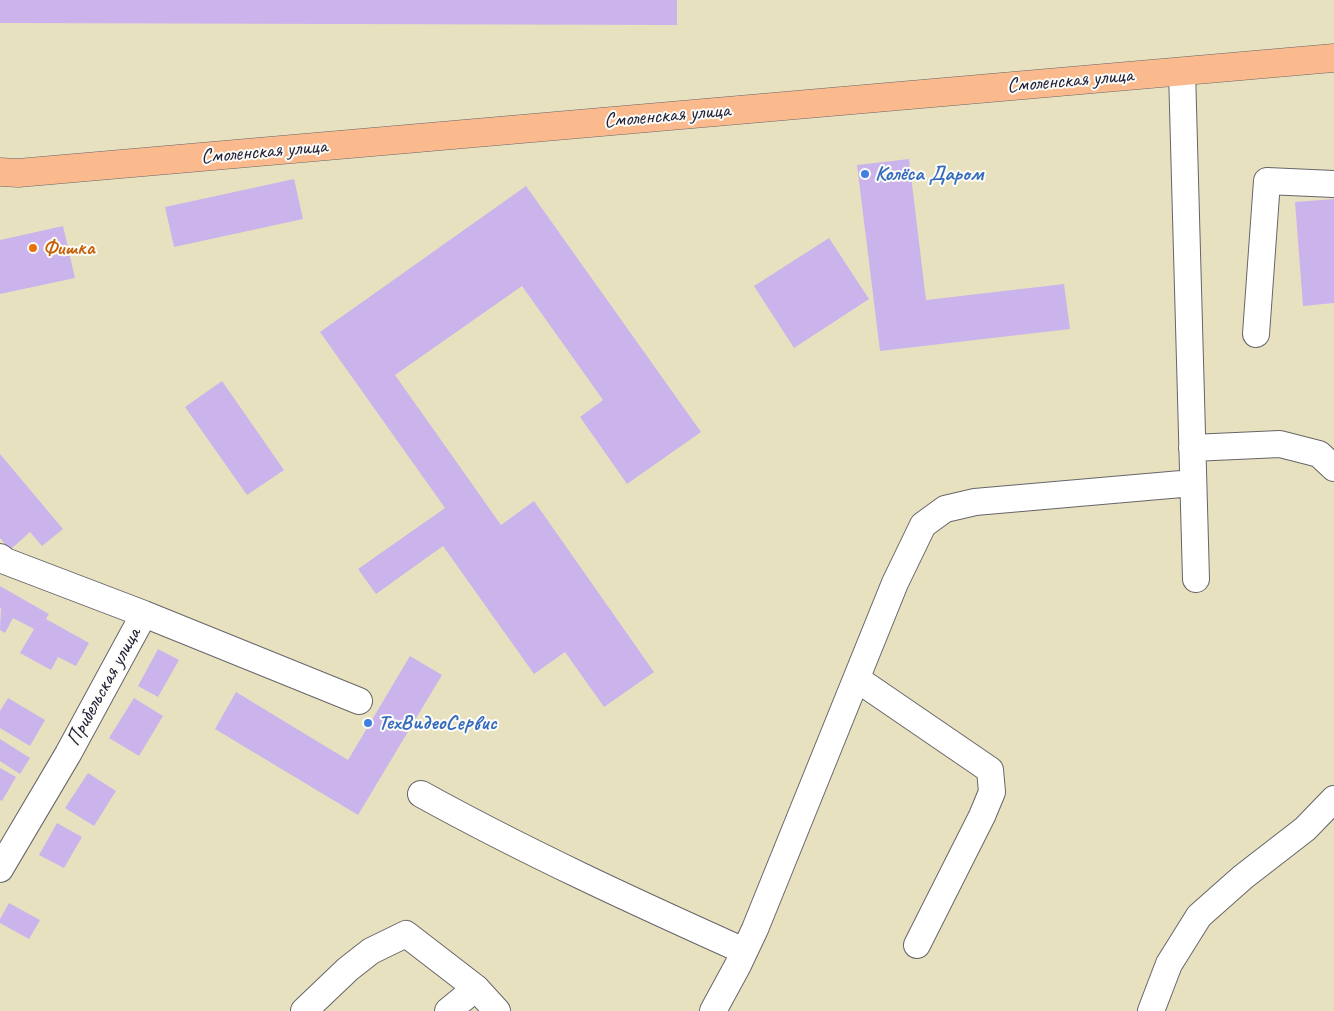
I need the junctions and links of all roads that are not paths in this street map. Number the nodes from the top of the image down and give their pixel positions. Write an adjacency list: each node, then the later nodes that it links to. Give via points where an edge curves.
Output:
1 (1334, 58): 2 (main road, Смоленская улица)
2 (1182, 71): 3 (main road, Смоленская улица, via 18,173); 6 (street)
3 (0, 172)
4 (1334, 184): 5 (street, via 1267,181)
5 (1256, 334)
6 (1192, 448): 7 (street, via 1280,444 1319,454); 8 (street)
7 (1334, 468)
8 (1193, 483): 10 (street); 12 (street, via 974,502 944,509 923,525 895,583)
9 (0, 557): 11 (street, Прибельская улица)
10 (1196, 579)
11 (144, 614): 13 (street); 16 (street, Прибельская улица, via 68,754)
12 (857, 679): 17 (street, via 990,770 992,792 982,816); 18 (street)
13 (359, 700)
14 (421, 794): 18 (street, via 476,824)
15 (1334, 799): 24 (street, via 1305,829 1199,916 1169,964)
16 (0, 869)
17 (916, 945)
18 (744, 952): 23 (street)
19 (476, 988): 20 (street, via 406,934 371,951); 21 (street); 22 (street)
20 (304, 1011)
21 (448, 1011)
22 (497, 1011)
23 (713, 1011)
24 (1151, 1011)

